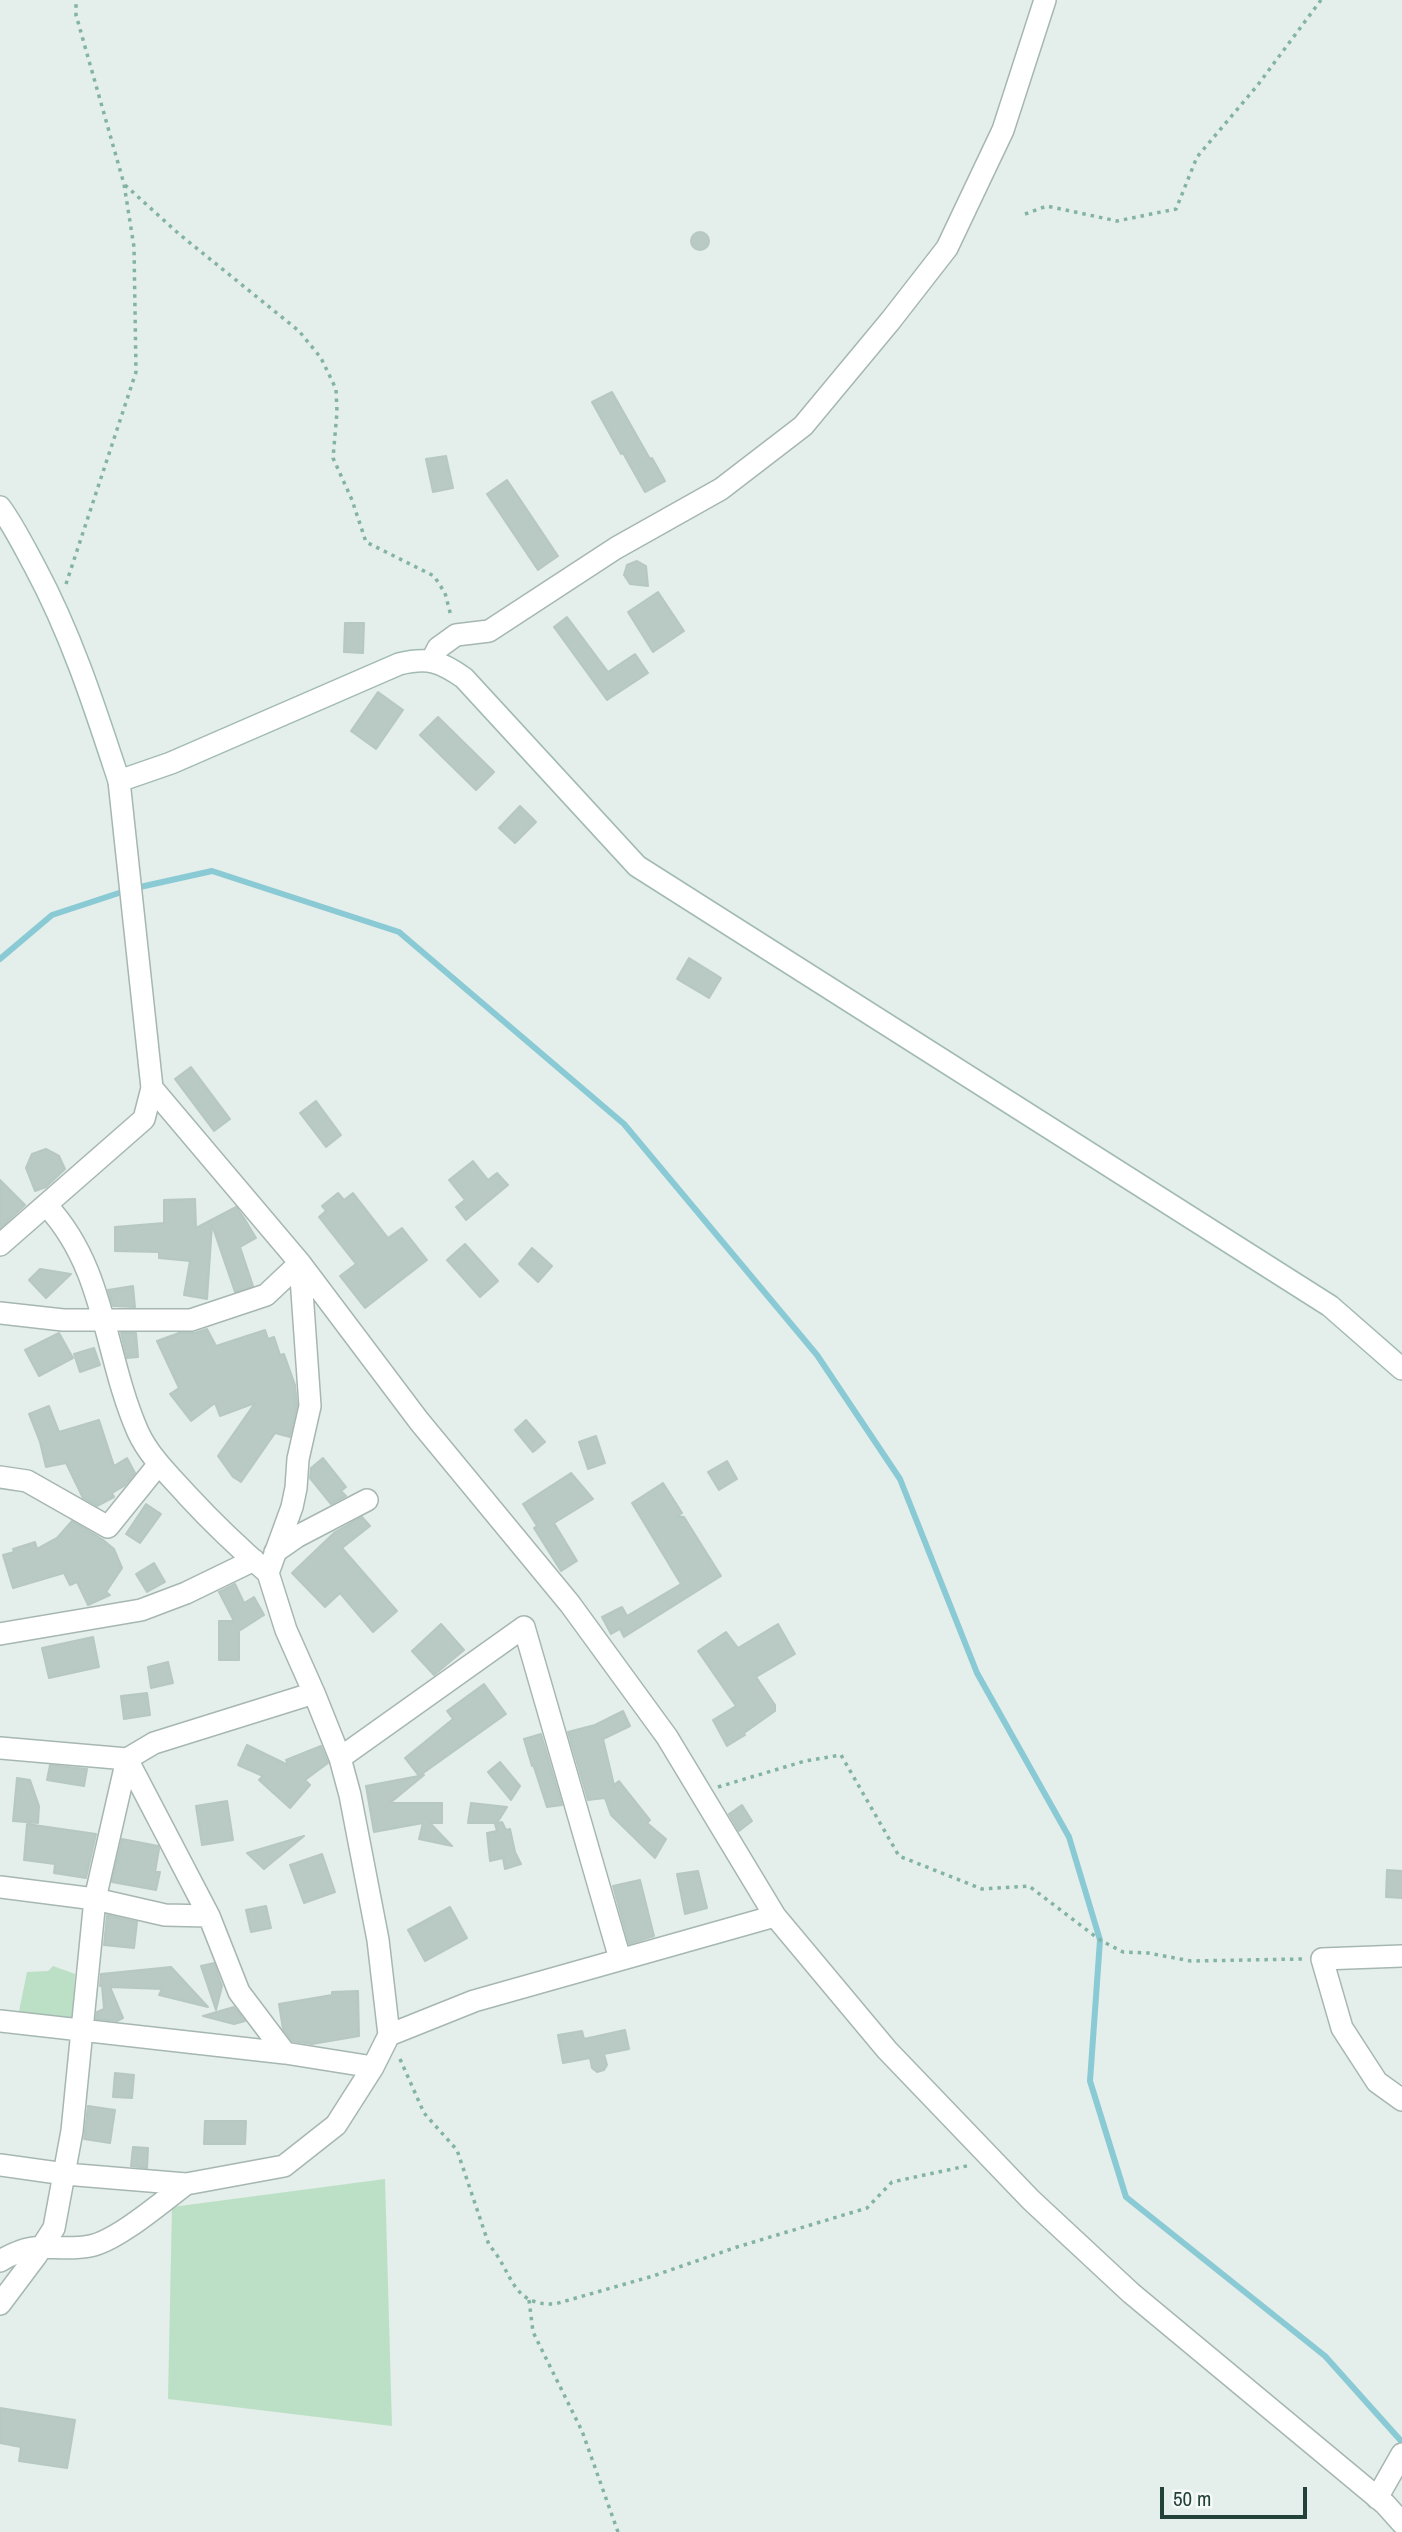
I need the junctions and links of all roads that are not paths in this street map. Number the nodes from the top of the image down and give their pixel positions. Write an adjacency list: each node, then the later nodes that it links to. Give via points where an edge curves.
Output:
1 (1045, 0): 3 (street, via 1003,130 947,248 803,426 721,489 616,548 489,631 456,635)
2 (0, 508): 4 (street, via 58,609)
3 (432, 660): 4 (street, via 417,659 373,673 171,763); 11 (street, via 464,678 637,866 1330,1306)
4 (119, 781): 5 (street)
5 (152, 1088): 6 (street, via 144,1119); 8 (street)
6 (47, 1206): 7 (street); 10 (street, via 85,1260)
7 (0, 1244)
8 (300, 1264): 10 (street, via 267,1295 191,1320); 15 (street, via 310,1406 292,1507); 25 (street, via 419,1421 570,1604 667,1737)
9 (0, 1313): 10 (street)
10 (104, 1320): 12 (street, via 138,1433)
11 (1402, 1369)
12 (158, 1465): 13 (street, via 108,1527 27,1481); 16 (street)
13 (0, 1477)
14 (367, 1500): 15 (street)
15 (275, 1552): 16 (street)
16 (261, 1567): 17 (street, via 141,1610); 18 (street)
17 (0, 1634)
18 (314, 1693): 20 (street); 21 (street, via 154,1743)
19 (0, 1748): 21 (street)
20 (340, 1758): 27 (street, via 524,1627); 30 (street, via 378,1940)
21 (127, 1759): 23 (street); 24 (street)
22 (0, 1887): 23 (street)
23 (95, 1899): 24 (street, via 165,1915); 29 (street)
24 (209, 1916): 31 (street, via 239,1992)
25 (775, 1916): 27 (street); 41 (street, via 887,2050 1031,2200 1131,2293)
26 (1402, 1956): 33 (street, via 1322,1959 1342,2028 1377,2082)
27 (620, 1959): 30 (street, via 474,2001)
28 (0, 2021): 29 (street)
29 (83, 2031): 31 (street); 35 (street)
30 (389, 2035): 32 (street)
31 (285, 2053): 32 (street)
32 (373, 2067): 36 (street, via 336,2125 284,2166)
33 (1402, 2100)
34 (0, 2165): 35 (street)
35 (65, 2174): 36 (street); 37 (street, via 54,2228)
36 (186, 2183): 37 (street, via 116,2235 92,2246)
37 (42, 2245): 38 (street); 39 (street)
38 (0, 2261)
39 (0, 2304)
40 (1402, 2454): 41 (street)
41 (1377, 2498): 42 (street)
42 (1402, 2524)

